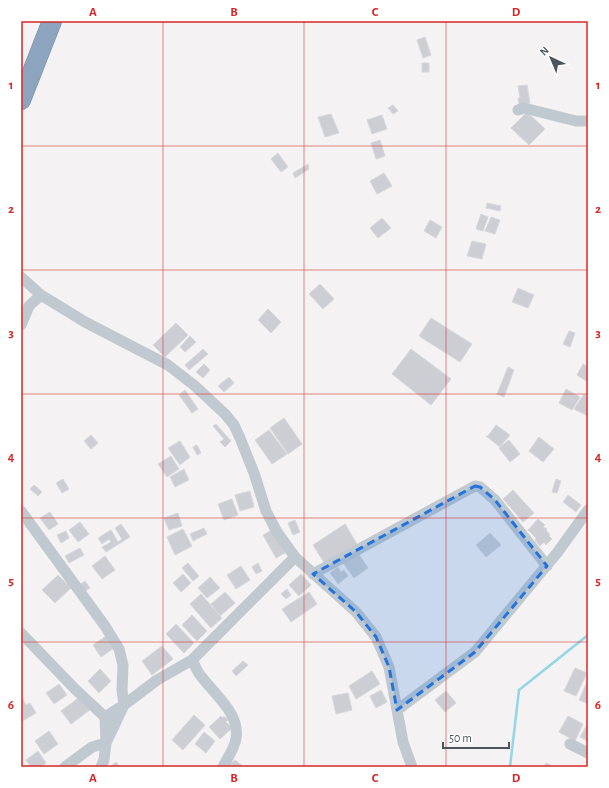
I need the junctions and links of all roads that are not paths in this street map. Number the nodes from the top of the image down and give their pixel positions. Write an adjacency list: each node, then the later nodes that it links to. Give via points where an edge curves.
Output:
1 (52, 21): 2 (highway)
2 (21, 100)
3 (518, 110): 4 (street, via 524,108)
4 (588, 121)
5 (21, 277): 6 (street)
6 (40, 295): 7 (street, via 30,306); 10 (street, via 85,322 168,365 225,414 240,438 266,511)
7 (21, 325)
8 (588, 510): 11 (street)
9 (21, 511): 15 (street, via 119,649 123,665)
10 (295, 557): 12 (street); 14 (street)
11 (547, 566): 12 (street, via 495,500 480,487 475,486); 16 (street, via 475,652)
12 (313, 574): 16 (street, via 356,612 376,636 389,667)
13 (21, 633): 17 (street)
14 (192, 660): 15 (street, via 157,680); 23 (street, via 200,676 234,718 236,740)
15 (124, 704): 17 (street); 18 (street)
16 (397, 710): 24 (street, via 403,742)
17 (105, 717): 18 (street)
18 (106, 743): 21 (street, via 92,747); 22 (street)
19 (570, 744): 20 (street)
20 (588, 753)
21 (65, 767)
22 (101, 767)
23 (222, 767)
24 (412, 767)

